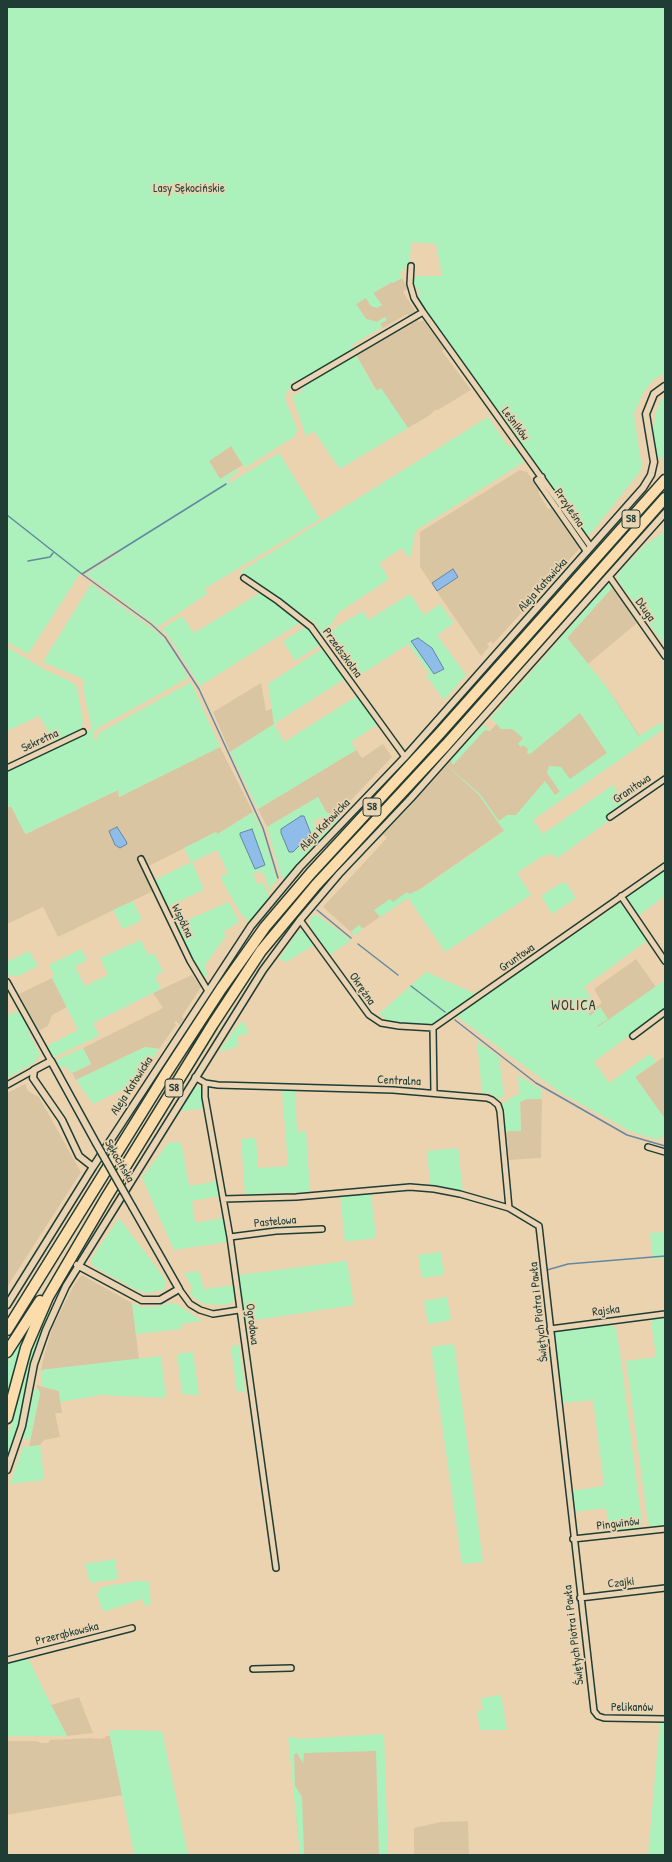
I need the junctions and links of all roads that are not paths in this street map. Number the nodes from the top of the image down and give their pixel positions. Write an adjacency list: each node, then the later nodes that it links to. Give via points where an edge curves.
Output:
1 (411, 266): 2 (street, Leśników, via 410,284)
2 (422, 312): 4 (street); 8 (street, Leśników, via 476,390 542,477)
3 (665, 386): 8 (street, Aleja Katowicka, via 654,394 646,414 654,462 651,475 643,488)
4 (295, 387)
5 (665, 480): 47 (highway, S8, via 445,729 311,873 265,927 167,1072)
6 (665, 498): 38 (highway, S8, via 283,924 213,1024)
7 (665, 513): 9 (street)
8 (589, 550): 13 (street, Aleja Katowicka)
9 (609, 576): 11 (street, Długa); 20 (street)
10 (244, 578): 13 (street, Przedszkolna, via 311,627)
11 (665, 656)
12 (83, 732): 14 (street, Sekretna)
13 (405, 757): 23 (street, Aleja Katowicka, via 300,867 251,926)
14 (7, 768)
15 (665, 779): 16 (street, Granitowa)
16 (610, 817)
17 (141, 859): 23 (street, Wspólna, via 190,960)
18 (665, 866): 19 (street, Gruntowa)
19 (621, 896): 21 (street); 25 (street, Gruntowa)
20 (300, 920): 25 (street, Okrężna, via 369,1015 381,1023); 29 (street, via 263,970)
21 (665, 961)
22 (7, 982): 27 (street, Sękocińska)
23 (208, 991): 35 (street, Aleja Katowicka)
24 (665, 1012): 26 (street)
25 (433, 1028): 32 (street)
26 (633, 1036)
27 (51, 1061): 28 (street); 42 (street, Sękocińska, bridge)
28 (34, 1070): 31 (street); 35 (street, via 33,1078 62,1120 79,1156)
29 (195, 1077): 30 (street); 41 (street)
30 (204, 1083): 32 (street, Centralna); 36 (street, Ogrodowa)
31 (7, 1085)
32 (434, 1093): 37 (street, Centralna, via 487,1098 498,1105)
33 (648, 1147): 34 (street)
34 (665, 1152)
35 (93, 1167): 43 (street, Aleja Katowicka)
36 (223, 1199): 37 (street, Świętych Piotra i Pawła, via 296,1197 410,1187 460,1194); 40 (street, Ogrodowa)
37 (510, 1208): 46 (street, Świętych Piotra i Pawła, via 540,1229)
38 (89, 1225): 48 (highway, S8); 49 (highway, via 34,1325)
39 (322, 1229): 40 (street, Pastelowa)
40 (230, 1237): 44 (street, Ogrodowa)
41 (78, 1265): 42 (street, via 142,1300 160,1300); 50 (street, via 58,1302 34,1364 22,1426)
42 (179, 1289): 44 (street, Sękocińska, via 190,1304 200,1310 213,1314)
43 (7, 1305)
44 (239, 1310): 53 (street, Ogrodowa)
45 (665, 1314): 46 (street, Rajska)
46 (550, 1329): 52 (street, Świętych Piotra i Pawła)
47 (7, 1330)
48 (7, 1352)
49 (7, 1418)
50 (7, 1470)
51 (665, 1528): 52 (street, Pingwinów)
52 (573, 1539): 55 (street, Świętych Piotra i Pawła)
53 (276, 1568)
54 (665, 1588): 55 (street, Czajki)
55 (580, 1598): 60 (street, Świętych Piotra i Pawła, via 593,1708)
56 (132, 1628): 57 (street, Przerąbkowska)
57 (7, 1660)
58 (291, 1668): 59 (street)
59 (253, 1669)
60 (598, 1716): 61 (street, Pelikanów)
61 (665, 1719)

